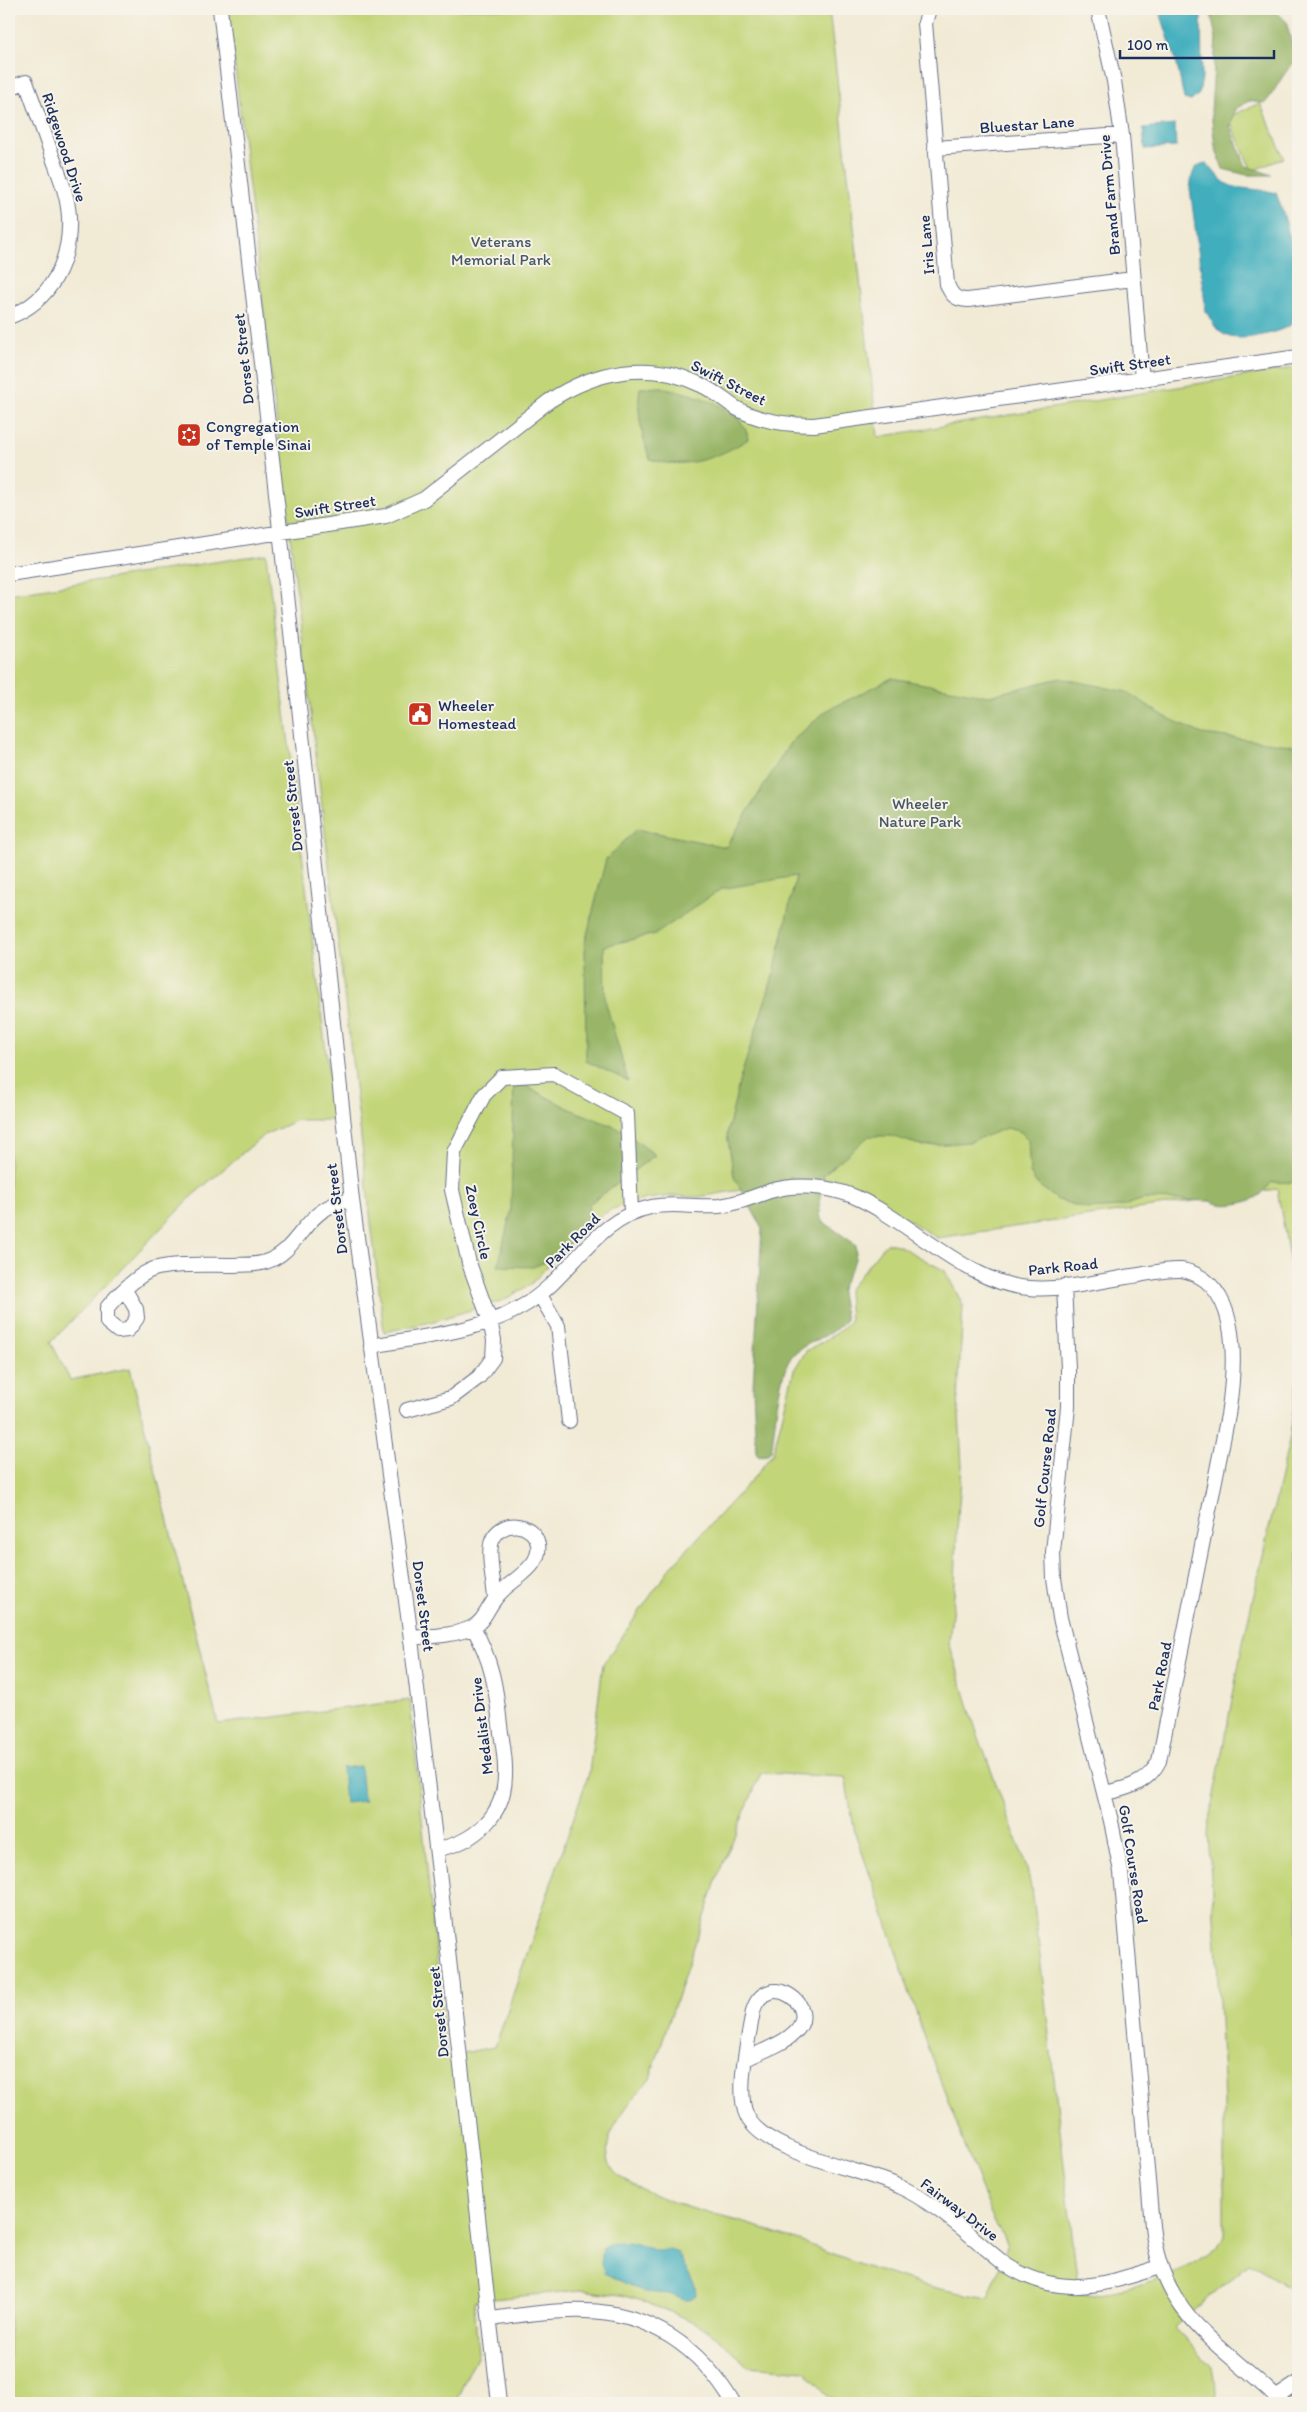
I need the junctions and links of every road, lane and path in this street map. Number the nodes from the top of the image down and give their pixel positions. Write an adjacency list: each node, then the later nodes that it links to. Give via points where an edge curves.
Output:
1 (220, 9): 11 (street, Dorset Street)
2 (929, 9): 6 (street, Iris Lane, via 925,23)
3 (1098, 9): 5 (street, Brand Farm Drive)
4 (9, 88): 8 (street, Ridgewood Drive, via 26,82 65,194 69,228 65,254 49,288 33,304)
5 (1122, 135): 6 (street, Bluestar Lane); 7 (street, Brand Farm Drive)
6 (935, 148): 7 (street, Iris Lane, via 947,284 960,300)
7 (1133, 279): 10 (street, Brand Farm Drive)
8 (9, 317)
9 (1298, 357): 10 (street, Swift Street)
10 (1142, 380): 11 (street, Swift Street, via 814,425 762,419 702,385 676,375 648,370 607,374 580,383 549,401 455,476 404,510 386,516)
11 (280, 533): 12 (street, Swift Street); 13 (street, Dorset Street)
12 (9, 574)
13 (352, 1200): 16 (street, via 326,1207 272,1260 256,1264 158,1267 143,1274); 19 (street, Dorset Street)
14 (631, 1213): 15 (street, Park Road, via 666,1205 721,1206 792,1187 827,1189 863,1201 992,1279 1026,1288); 17 (street, Park Road, via 605,1229); 18 (street, Zoey Circle, via 627,1114 554,1074 502,1077 484,1095 454,1152 452,1190 469,1263)
15 (1064, 1286): 25 (street, Golf Course Road, via 1068,1407 1053,1552 1054,1578 1060,1618); 25 (street, Park Road, via 1170,1270 1195,1274 1208,1283 1220,1300 1229,1322 1233,1350 1228,1415 1161,1754 1155,1768 1144,1780 1128,1788)
16 (125, 1290)
17 (540, 1295): 18 (street, Park Road); 21 (street, via 558,1326)
18 (490, 1321): 19 (street, Park Road); 20 (street, via 493,1358 479,1377 451,1398)
19 (371, 1346): 24 (street, Dorset Street)
20 (407, 1410)
21 (569, 1421)
22 (495, 1598): 22 (street, via 537,1556 537,1541 522,1526 502,1528 492,1541); 23 (street)
23 (474, 1627): 24 (street); 26 (street, Medalist Drive, via 495,1683 505,1785 496,1811 483,1828 457,1844)
24 (411, 1638): 26 (street, Dorset Street)
25 (1104, 1793): 28 (street, Golf Course Road, via 1122,1887 1152,2226)
26 (437, 1849): 29 (street, Dorset Street)
27 (746, 2059): 27 (street, Fairway Drive, via 757,2002 772,1991 791,1995 801,2010 798,2028 792,2035); 28 (street, Fairway Drive, via 743,2106 759,2133 788,2148 908,2191 1018,2273 1059,2287 1083,2287 1102,2285)
28 (1160, 2267): 31 (street, Golf Course Road, via 1178,2304 1195,2326)
29 (490, 2319): 32 (street, Dorset Street); 33 (street, via 585,2311 623,2315 641,2321 686,2347 714,2374)
30 (1298, 2383): 31 (street)
31 (1279, 2400)
32 (498, 2403)
33 (733, 2403)

